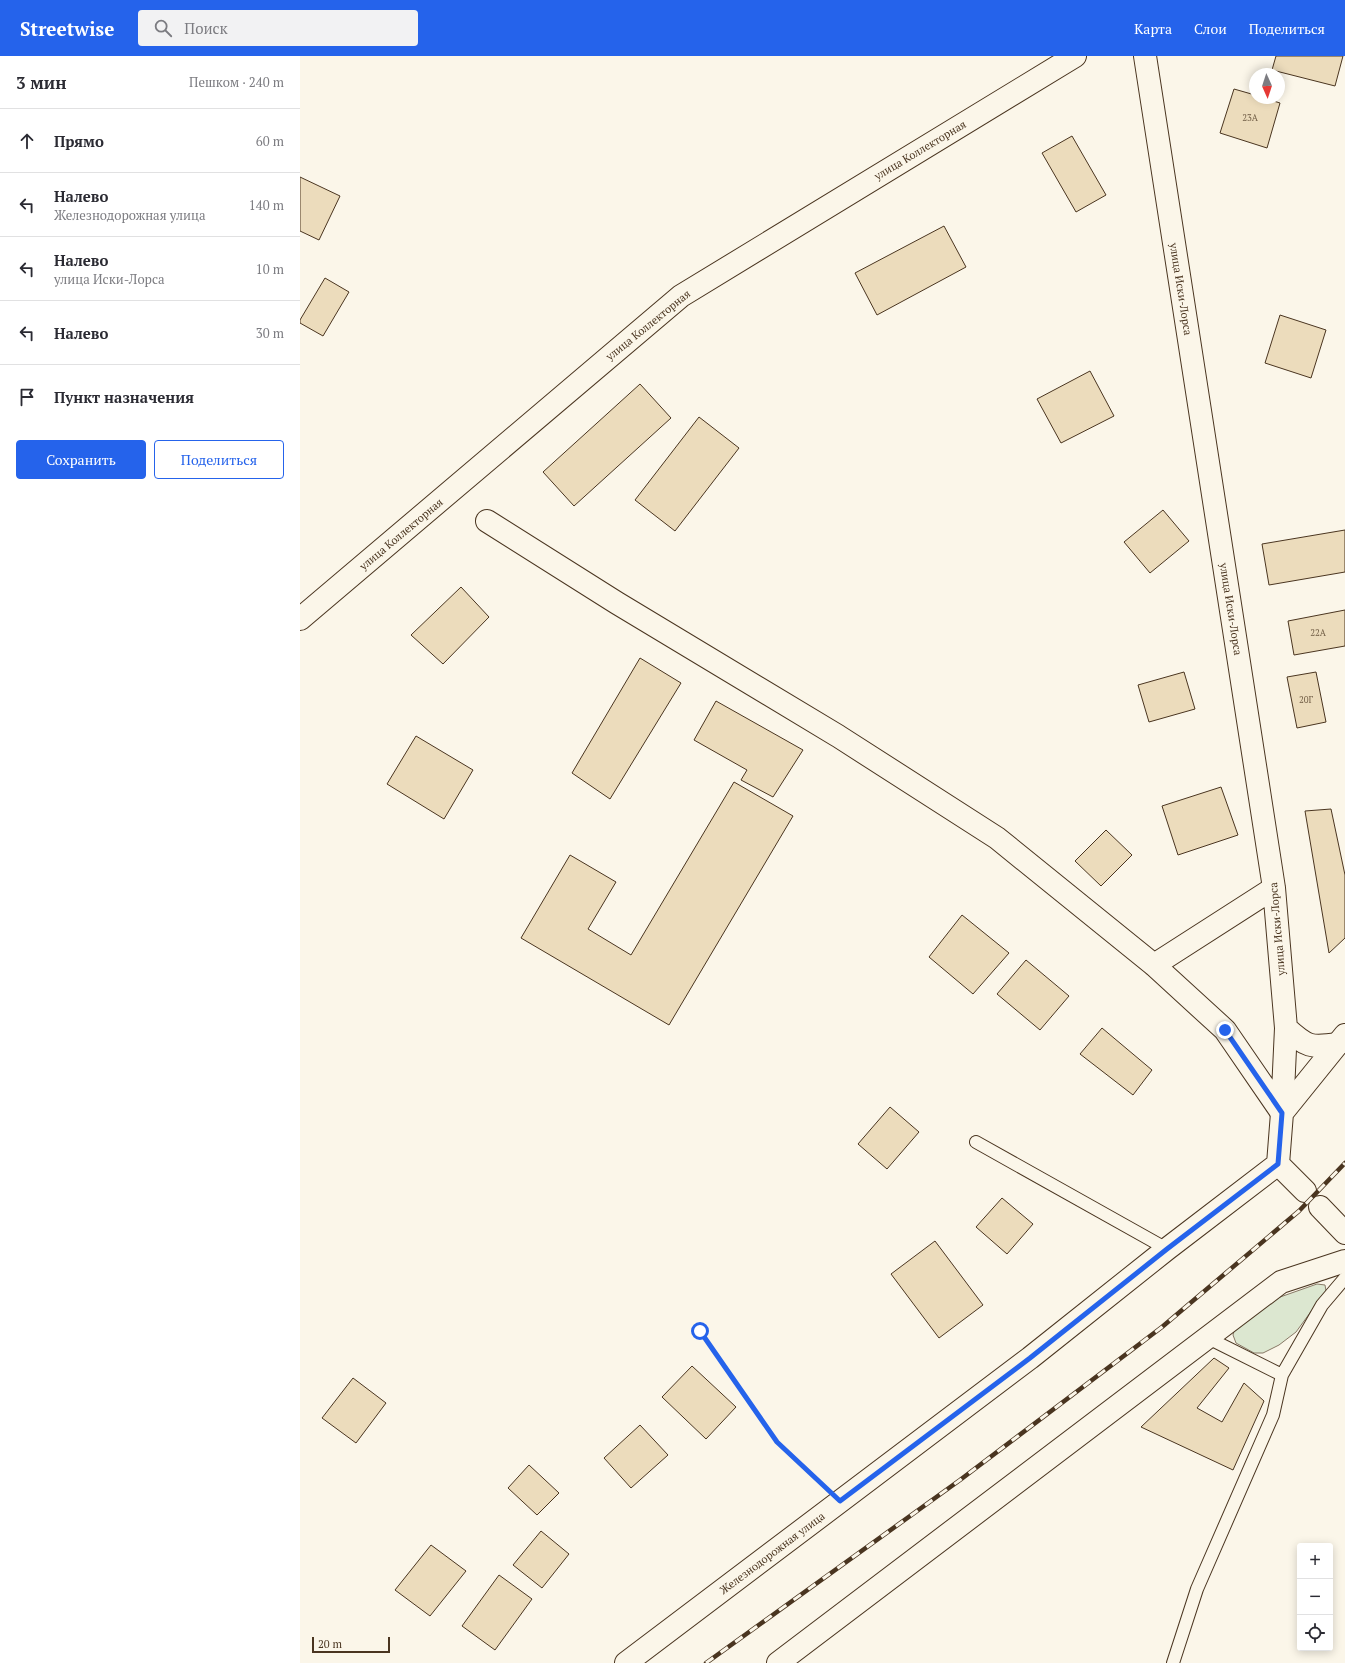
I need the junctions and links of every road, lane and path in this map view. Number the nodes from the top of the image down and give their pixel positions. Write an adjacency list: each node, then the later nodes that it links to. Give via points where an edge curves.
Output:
1 (1074, 56): 4 (street, улица Коллекторная, via 681,296)
2 (1145, 56): 5 (street, улица Иски-Лорса)
3 (487, 520): 6 (street, via 617,603 838,736 998,838)
4 (300, 619)
5 (1274, 888): 6 (street); 7 (street, улица Иски-Лорса)
6 (1154, 965): 9 (street, via 1225,1030)
7 (1286, 1028): 8 (street, via 1307,1045 1318,1047); 9 (street, улица Иски-Лорса)
8 (1342, 1039): 9 (street)
9 (1282, 1113): 11 (street, улица Иски-Лорса)
10 (976, 1142): 13 (lane)
11 (1278, 1164): 12 (street); 13 (street, Железнодорожная улица)
12 (1345, 1233)
13 (1167, 1249): 19 (street, Железнодорожная улица, via 1030,1358)
14 (1345, 1261): 17 (street, via 1281,1282)
15 (1345, 1278): 18 (lane, via 1322,1305)
16 (700, 1331): 19 (path, via 777,1442)
17 (1208, 1338): 18 (lane); 21 (street)
18 (1282, 1375): 22 (lane, via 1273,1415 1197,1589)
19 (840, 1501): 20 (street, Железнодорожная улица)
20 (626, 1663)
21 (778, 1663)
22 (1173, 1663)

